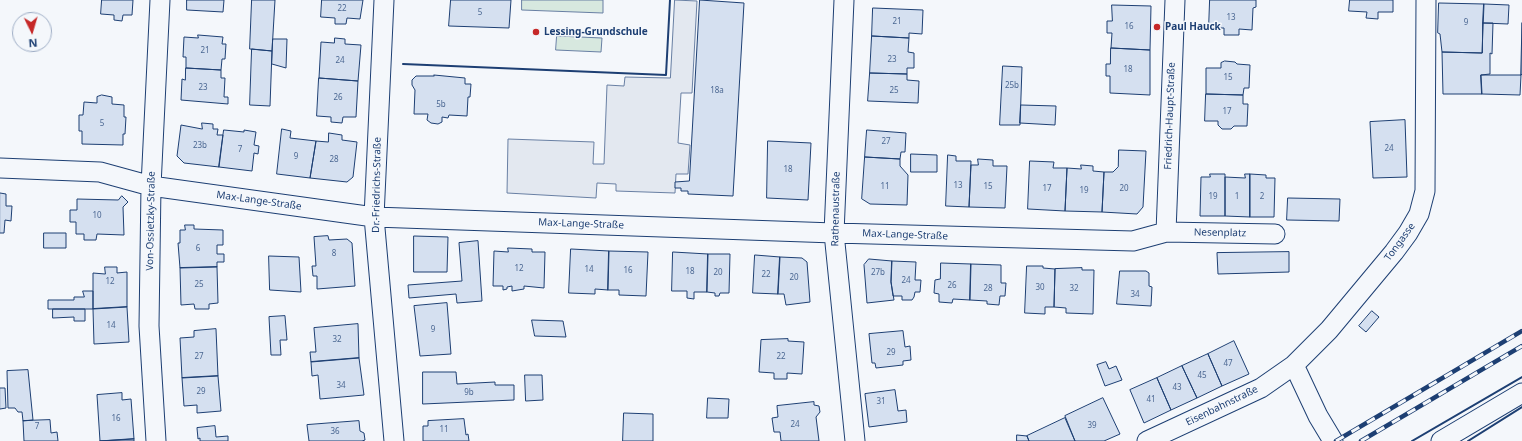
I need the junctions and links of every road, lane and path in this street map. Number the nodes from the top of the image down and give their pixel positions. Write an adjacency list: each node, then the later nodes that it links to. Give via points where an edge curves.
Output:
1 (160, 0): 7 (street, Von-Ossietzky-Straße)
2 (384, 0): 8 (street, Dr.-Friedrichs-Straße)
3 (844, 0): 10 (street, Rathenaustraße)
4 (1175, 0): 9 (street, Friedrich-Haupt-Straße)
5 (1426, 0): 12 (street, Tongasse, via 1425,192 1419,214 1394,252 1329,330)
6 (0, 168): 7 (street, Max-Lange-Straße, via 100,172)
7 (151, 186): 8 (street, Max-Lange-Straße); 14 (street, Von-Ossietzky-Straße, via 149,326)
8 (374, 217): 10 (street, Max-Lange-Straße); 15 (street, Dr.-Friedrichs-Straße)
9 (1166, 232): 10 (street, Max-Lange-Straße, via 1133,241); 11 (street, Nesenplatz)
10 (834, 233): 16 (street, Rathenaustraße)
11 (1275, 234)
12 (1294, 364): 17 (street, Eisenbahnstraße, via 1261,388); 18 (street, via 1318,416)
13 (1522, 393): 19 (street)
14 (156, 441)
15 (394, 441)
16 (855, 441)
17 (1147, 441)
18 (1333, 441)
19 (1442, 441)

